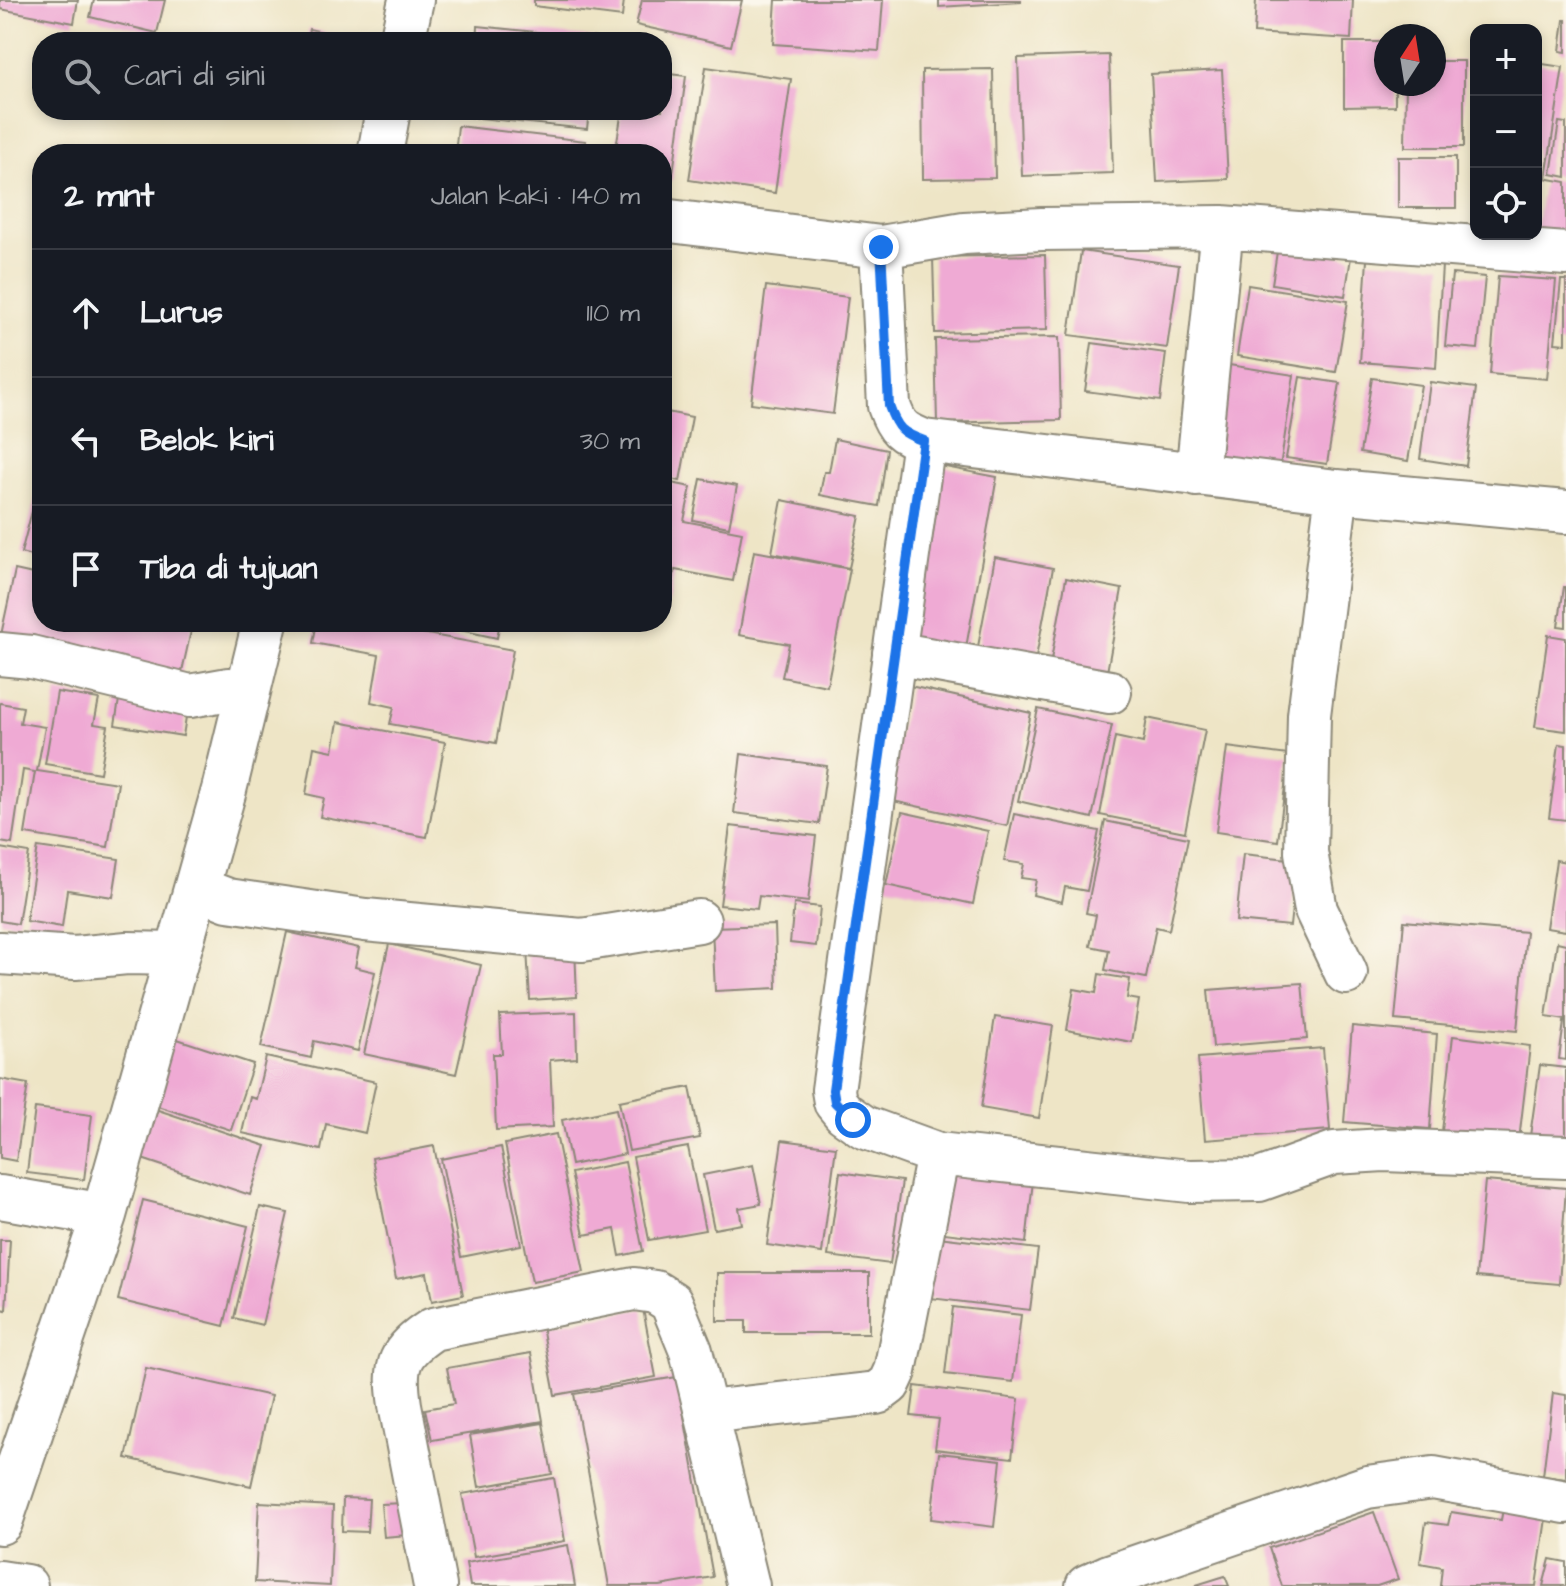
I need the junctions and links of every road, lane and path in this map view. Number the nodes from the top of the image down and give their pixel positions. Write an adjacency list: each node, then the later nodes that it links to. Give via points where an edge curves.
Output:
1 (411, 0): 2 (street)
2 (404, 32)
3 (386, 120): 4 (street)
4 (382, 144)
5 (672, 221): 7 (street)
6 (1222, 227): 7 (street, via 964,233); 8 (street); 10 (street)
7 (881, 247): 9 (street, via 889,406 903,433)
8 (1566, 254)
9 (924, 441): 10 (street); 14 (street)
10 (1197, 475): 11 (street)
11 (1337, 491): 12 (street); 22 (street, via 1309,715 1306,852 1316,910)
12 (1566, 512)
13 (259, 632): 17 (street)
14 (894, 653): 16 (street); 23 (street, via 833,1090 835,1102 864,1127)
15 (0, 654): 17 (street)
16 (1110, 692)
17 (221, 695): 18 (street)
18 (197, 888): 19 (street, via 228,900 365,920 582,940); 21 (street)
19 (699, 921)
20 (0, 953): 21 (street, via 75,958)
21 (178, 954): 26 (street)
22 (1346, 973)
23 (938, 1154): 24 (street, via 1189,1181 1259,1180 1334,1153); 27 (street, via 889,1384 877,1393)
24 (1566, 1157)
25 (31, 1202): 26 (street)
26 (104, 1215): 28 (street)
27 (707, 1412): 33 (street, via 671,1302 655,1292 634,1289 433,1329 398,1363 396,1378); 34 (street)
28 (13, 1441): 30 (street)
29 (1566, 1502): 35 (street, via 1433,1478 1367,1487)
30 (0, 1522)
31 (0, 1582): 32 (street)
32 (26, 1586)
33 (435, 1586)
34 (748, 1586)
35 (1087, 1586)

